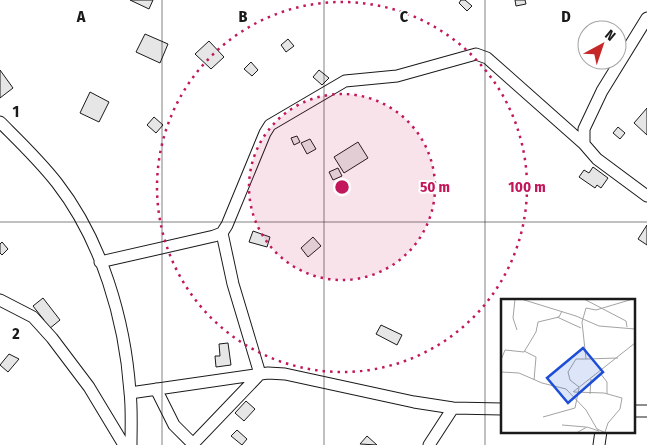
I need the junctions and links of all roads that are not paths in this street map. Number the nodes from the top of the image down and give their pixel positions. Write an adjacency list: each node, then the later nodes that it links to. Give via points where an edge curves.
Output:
1 (647, 18): 3 (street, via 602,91 584,129)
2 (0, 122): 6 (street, via 58,185 85,227)
3 (584, 144): 4 (street, via 597,159); 5 (street, via 480,54 397,76 345,81 270,125)
4 (647, 196)
5 (222, 233): 6 (street); 8 (street, via 233,284)
6 (100, 262): 10 (street, via 122,332)
7 (0, 300): 16 (street, via 33,317 52,338 89,387)
8 (260, 374): 9 (street); 11 (street, via 285,374); 18 (street)
9 (156, 389): 10 (street); 18 (street, via 174,426)
10 (130, 393): 17 (street)
11 (453, 408): 12 (street); 19 (street)
12 (501, 409)
13 (634, 412): 14 (street)
14 (647, 412)
15 (601, 432): 20 (street)
16 (124, 445)
17 (131, 445)
18 (193, 445)
19 (430, 445)
20 (599, 445)

